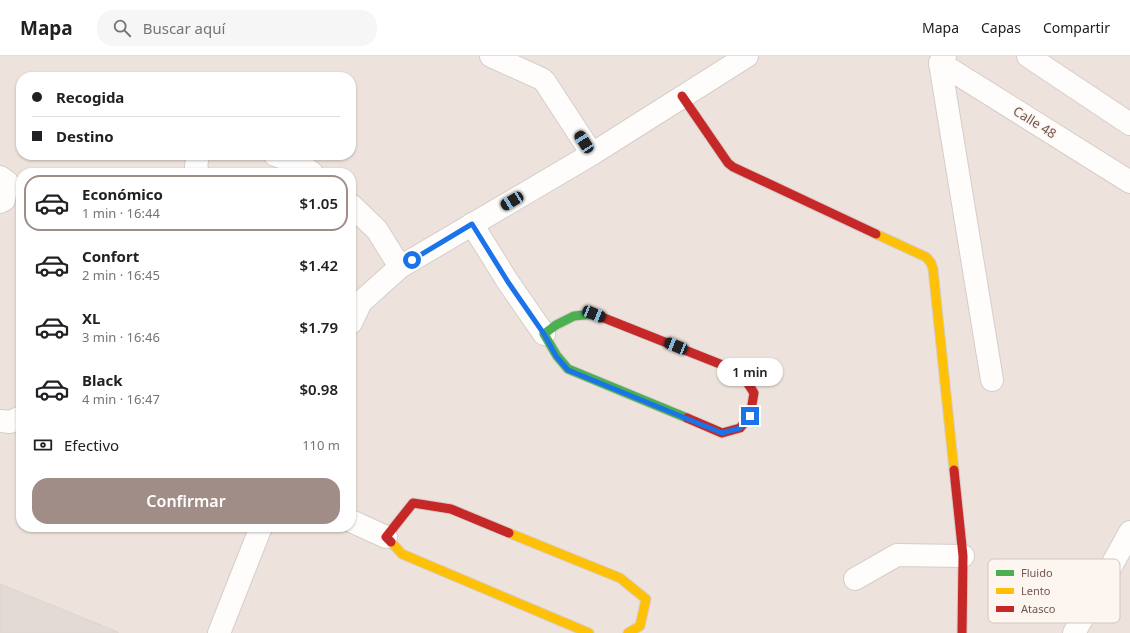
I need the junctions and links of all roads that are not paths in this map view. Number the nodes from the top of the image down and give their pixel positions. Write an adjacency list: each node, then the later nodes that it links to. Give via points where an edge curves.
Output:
1 (491, 56): 8 (street, via 542,79)
2 (747, 56): 5 (street)
3 (1028, 56): 7 (street)
4 (943, 59): 12 (street, Calle 48); 19 (street)
5 (720, 63): 6 (street)
6 (682, 96): 8 (street); 26 (street, via 732,167 926,257 931,263)
7 (1130, 124)
8 (592, 154): 15 (street)
9 (290, 160): 10 (street)
10 (306, 168)
11 (0, 177): 13 (street, via 7,182 4,200)
12 (1130, 182)
13 (0, 202)
14 (356, 210): 16 (street, via 377,230)
15 (472, 224): 16 (street); 18 (street)
16 (400, 267): 17 (street, via 361,302)
17 (356, 312)
18 (544, 334): 18 (street, via 556,356 568,370 722,433 740,428 750,416 754,393 743,376 730,368 602,317 594,314 574,316)
19 (992, 380)
20 (16, 419): 21 (street, via 10,422)
21 (0, 421)
22 (356, 523): 25 (street)
23 (260, 532): 30 (street)
24 (1130, 532): 27 (street)
25 (386, 537): 31 (street, via 402,554); 32 (street, via 413,503 451,510 620,578 646,599 640,626)
26 (963, 556): 28 (street, via 897,555); 33 (street)
27 (1115, 559)
28 (854, 579)
29 (1080, 623): 34 (street)
30 (219, 633)
31 (589, 633)
32 (628, 633)
33 (962, 633)
34 (1074, 633)

